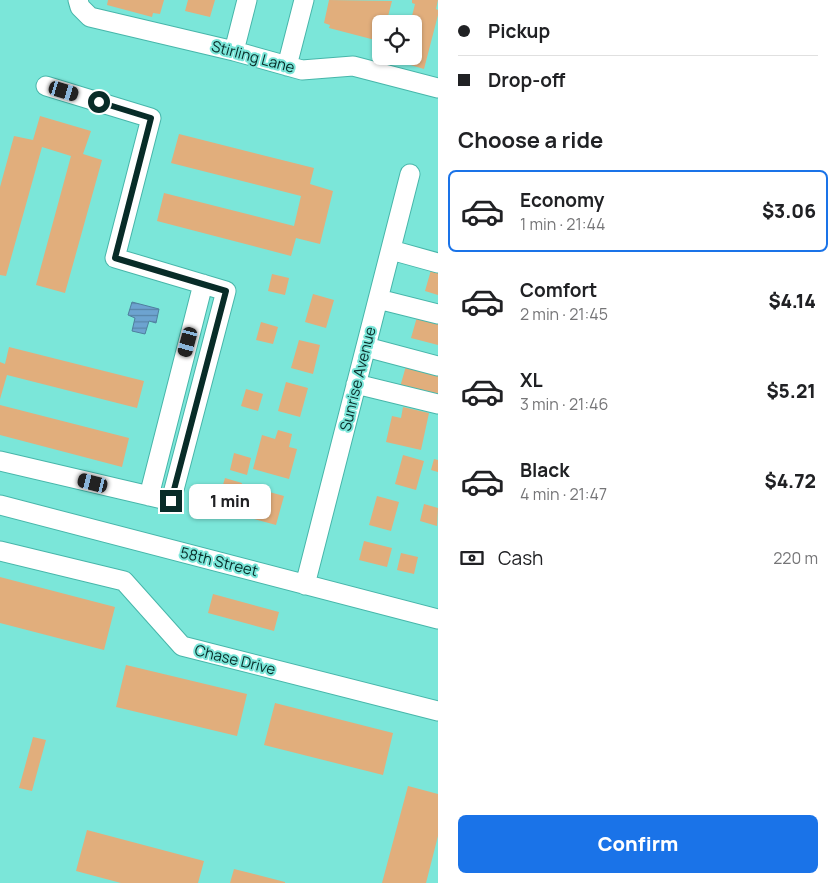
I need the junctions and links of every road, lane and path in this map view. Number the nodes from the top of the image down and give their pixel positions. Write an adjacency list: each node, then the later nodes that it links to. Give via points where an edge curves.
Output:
1 (78, 0): 4 (street, Stirling Lane, via 90,17)
2 (247, 0): 4 (street)
3 (304, 0): 5 (street)
4 (234, 51): 5 (street, Stirling Lane)
5 (287, 66): 7 (street, Stirling Lane, via 302,70 353,66)
6 (46, 86): 19 (street, via 151,118 115,258 203,284 149,496)
7 (438, 88)
8 (410, 174): 9 (street, Sunrise Avenue)
9 (391, 250): 10 (street); 11 (street, Sunrise Avenue)
10 (438, 263)
11 (380, 294): 12 (street); 13 (street); 14 (street, Sunrise Avenue)
12 (438, 304)
13 (438, 314)
14 (367, 342): 15 (street); 16 (street); 17 (street, Sunrise Avenue)
15 (438, 355)
16 (438, 366)
17 (356, 384): 18 (street); 22 (street, Sunrise Avenue)
18 (438, 404)
19 (0, 461)
20 (0, 505): 22 (street, 58th Street)
21 (0, 551): 24 (street, Chase Drive, via 124,581 182,646)
22 (305, 585): 23 (street, 58th Street)
23 (438, 619)
24 (438, 711)

